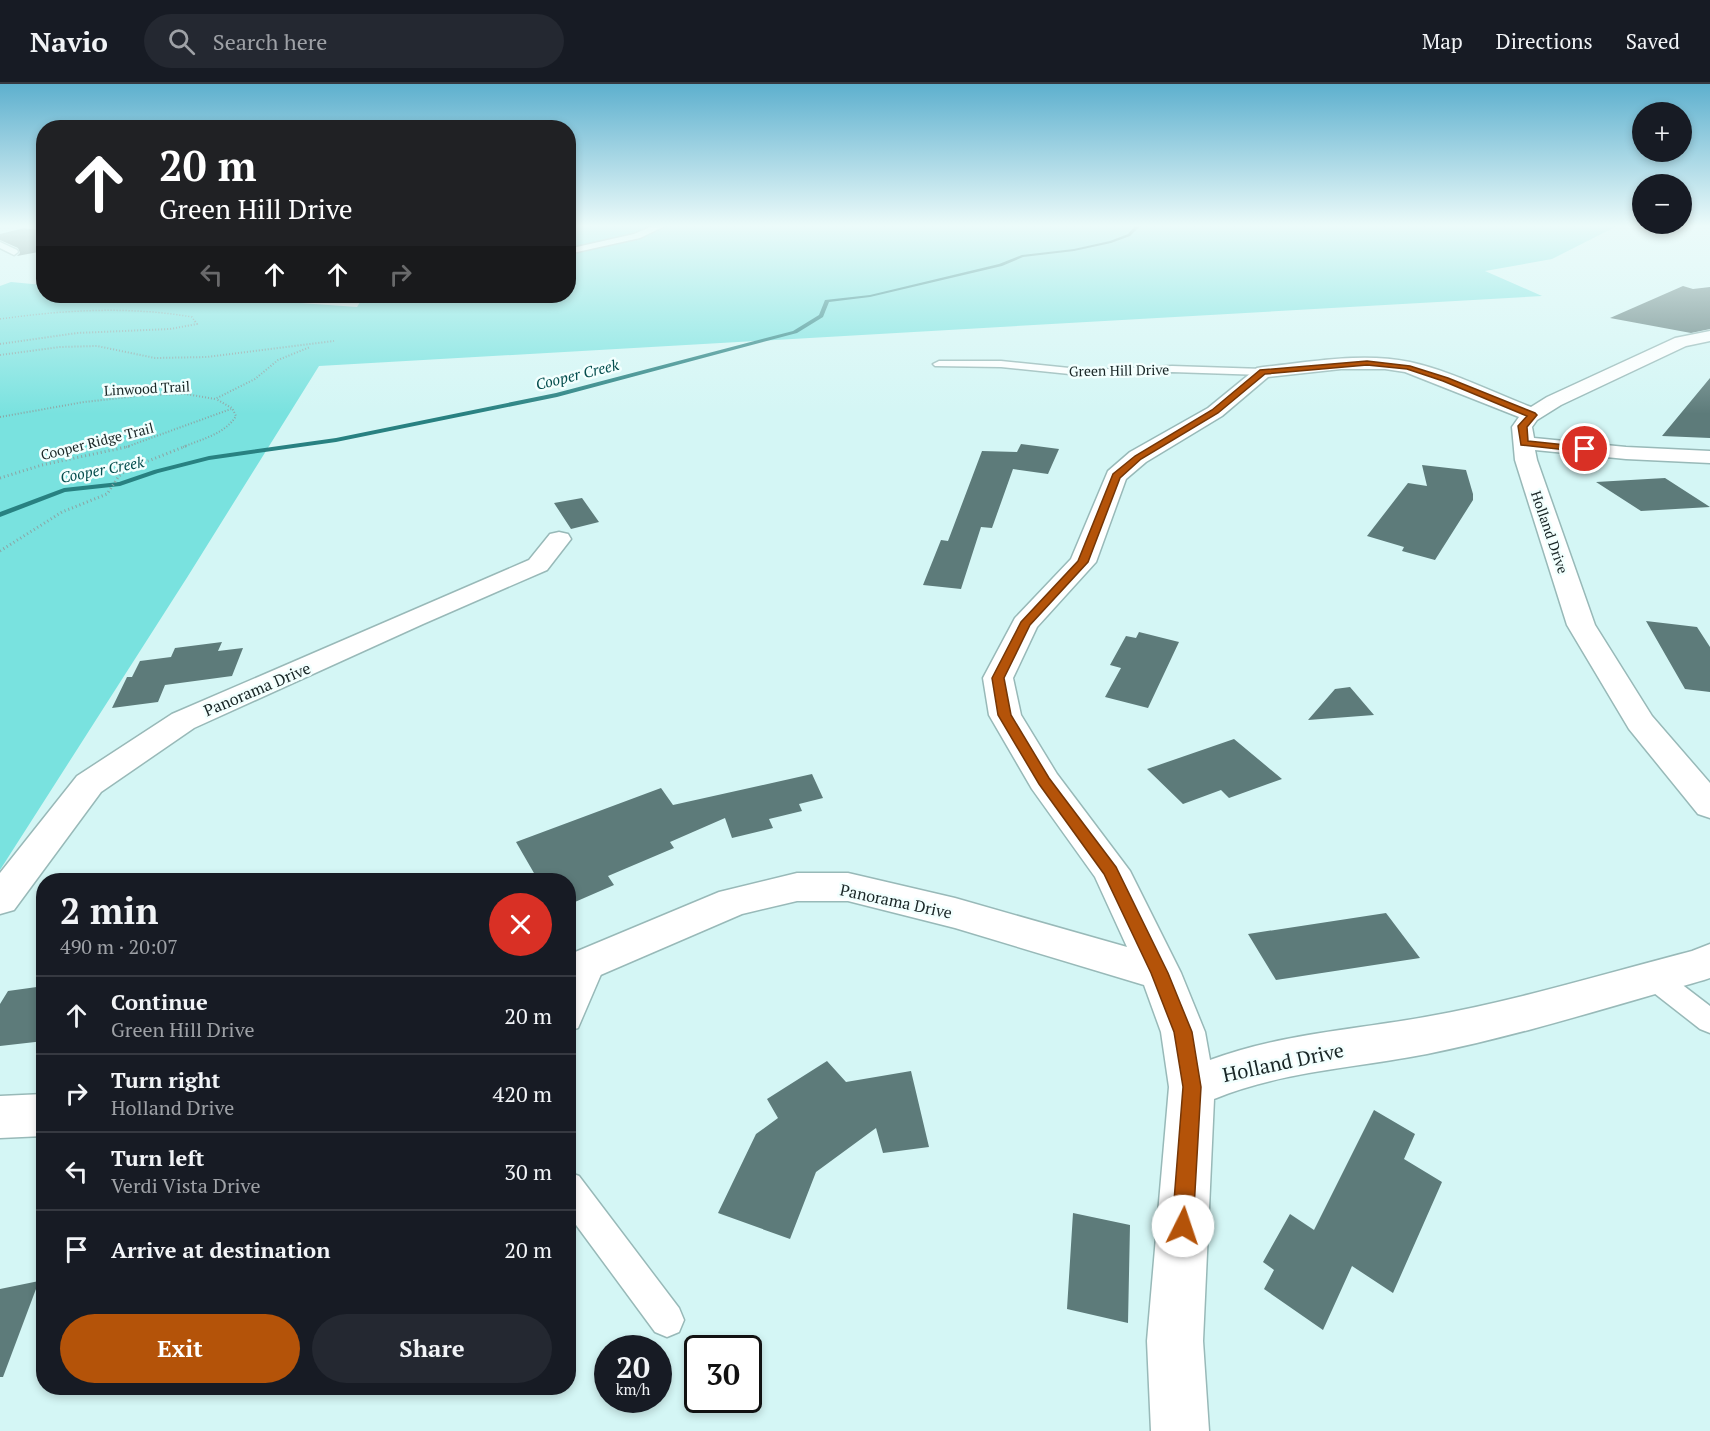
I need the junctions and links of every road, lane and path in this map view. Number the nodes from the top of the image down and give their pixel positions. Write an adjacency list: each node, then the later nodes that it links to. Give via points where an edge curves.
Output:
1 (0, 319): 4 (path, via 54,312 150,312 192,317 197,324 167,330 57,335)
2 (1710, 336): 11 (street, via 1681,342)
3 (334, 341): 5 (path, Linwood Trail)
4 (0, 344)
5 (318, 344): 6 (path, Linwood Trail, via 188,358 142,357 95,346); 9 (path, Linwood Trail, via 278,360 255,379)
6 (0, 356)
7 (939, 364): 8 (lane, Green Hill Drive, via 1000,364 1089,373 1172,369)
8 (1263, 372): 11 (street, Green Hill Drive, via 1341,364 1408,367); 22 (street, via 1215,412 1138,458 1116,476 1083,562 1025,624 998,678 1005,715 1044,781 1111,871)
9 (215, 399): 10 (path); 12 (path, Linwood Trail, via 185,394 148,395)
10 (232, 408): 15 (path, Cooper Ridge Trail, via 127,447); 17 (path, via 236,416 218,433 128,469 107,494 62,512)
11 (1533, 415): 13 (street, Holland Drive, via 1522,426)
12 (0, 417)
13 (1524, 443): 14 (street); 18 (street, Holland Drive, via 1526,460 1581,625 1640,722)
14 (1710, 457)
15 (0, 478)
16 (559, 539): 19 (street, Panorama Drive, via 538,565 183,721 89,784)
17 (0, 551)
18 (1710, 806)
19 (0, 900)
20 (1710, 960): 23 (street, Holland Drive)
21 (580, 969): 22 (street, Panorama Drive, via 733,902 797,887 848,887 955,913); 24 (lane)
22 (1160, 973): 26 (street, via 1183,1032)
23 (1654, 978): 25 (lane); 26 (street, Holland Drive, via 1458,1030 1287,1058 1222,1073)
24 (576, 986)
25 (1710, 1021)
26 (1192, 1087): 31 (street, via 1175,1341)
27 (36, 1115): 28 (street)
28 (0, 1117)
29 (576, 1198): 30 (lane)
30 (667, 1320)
31 (1180, 1431)

